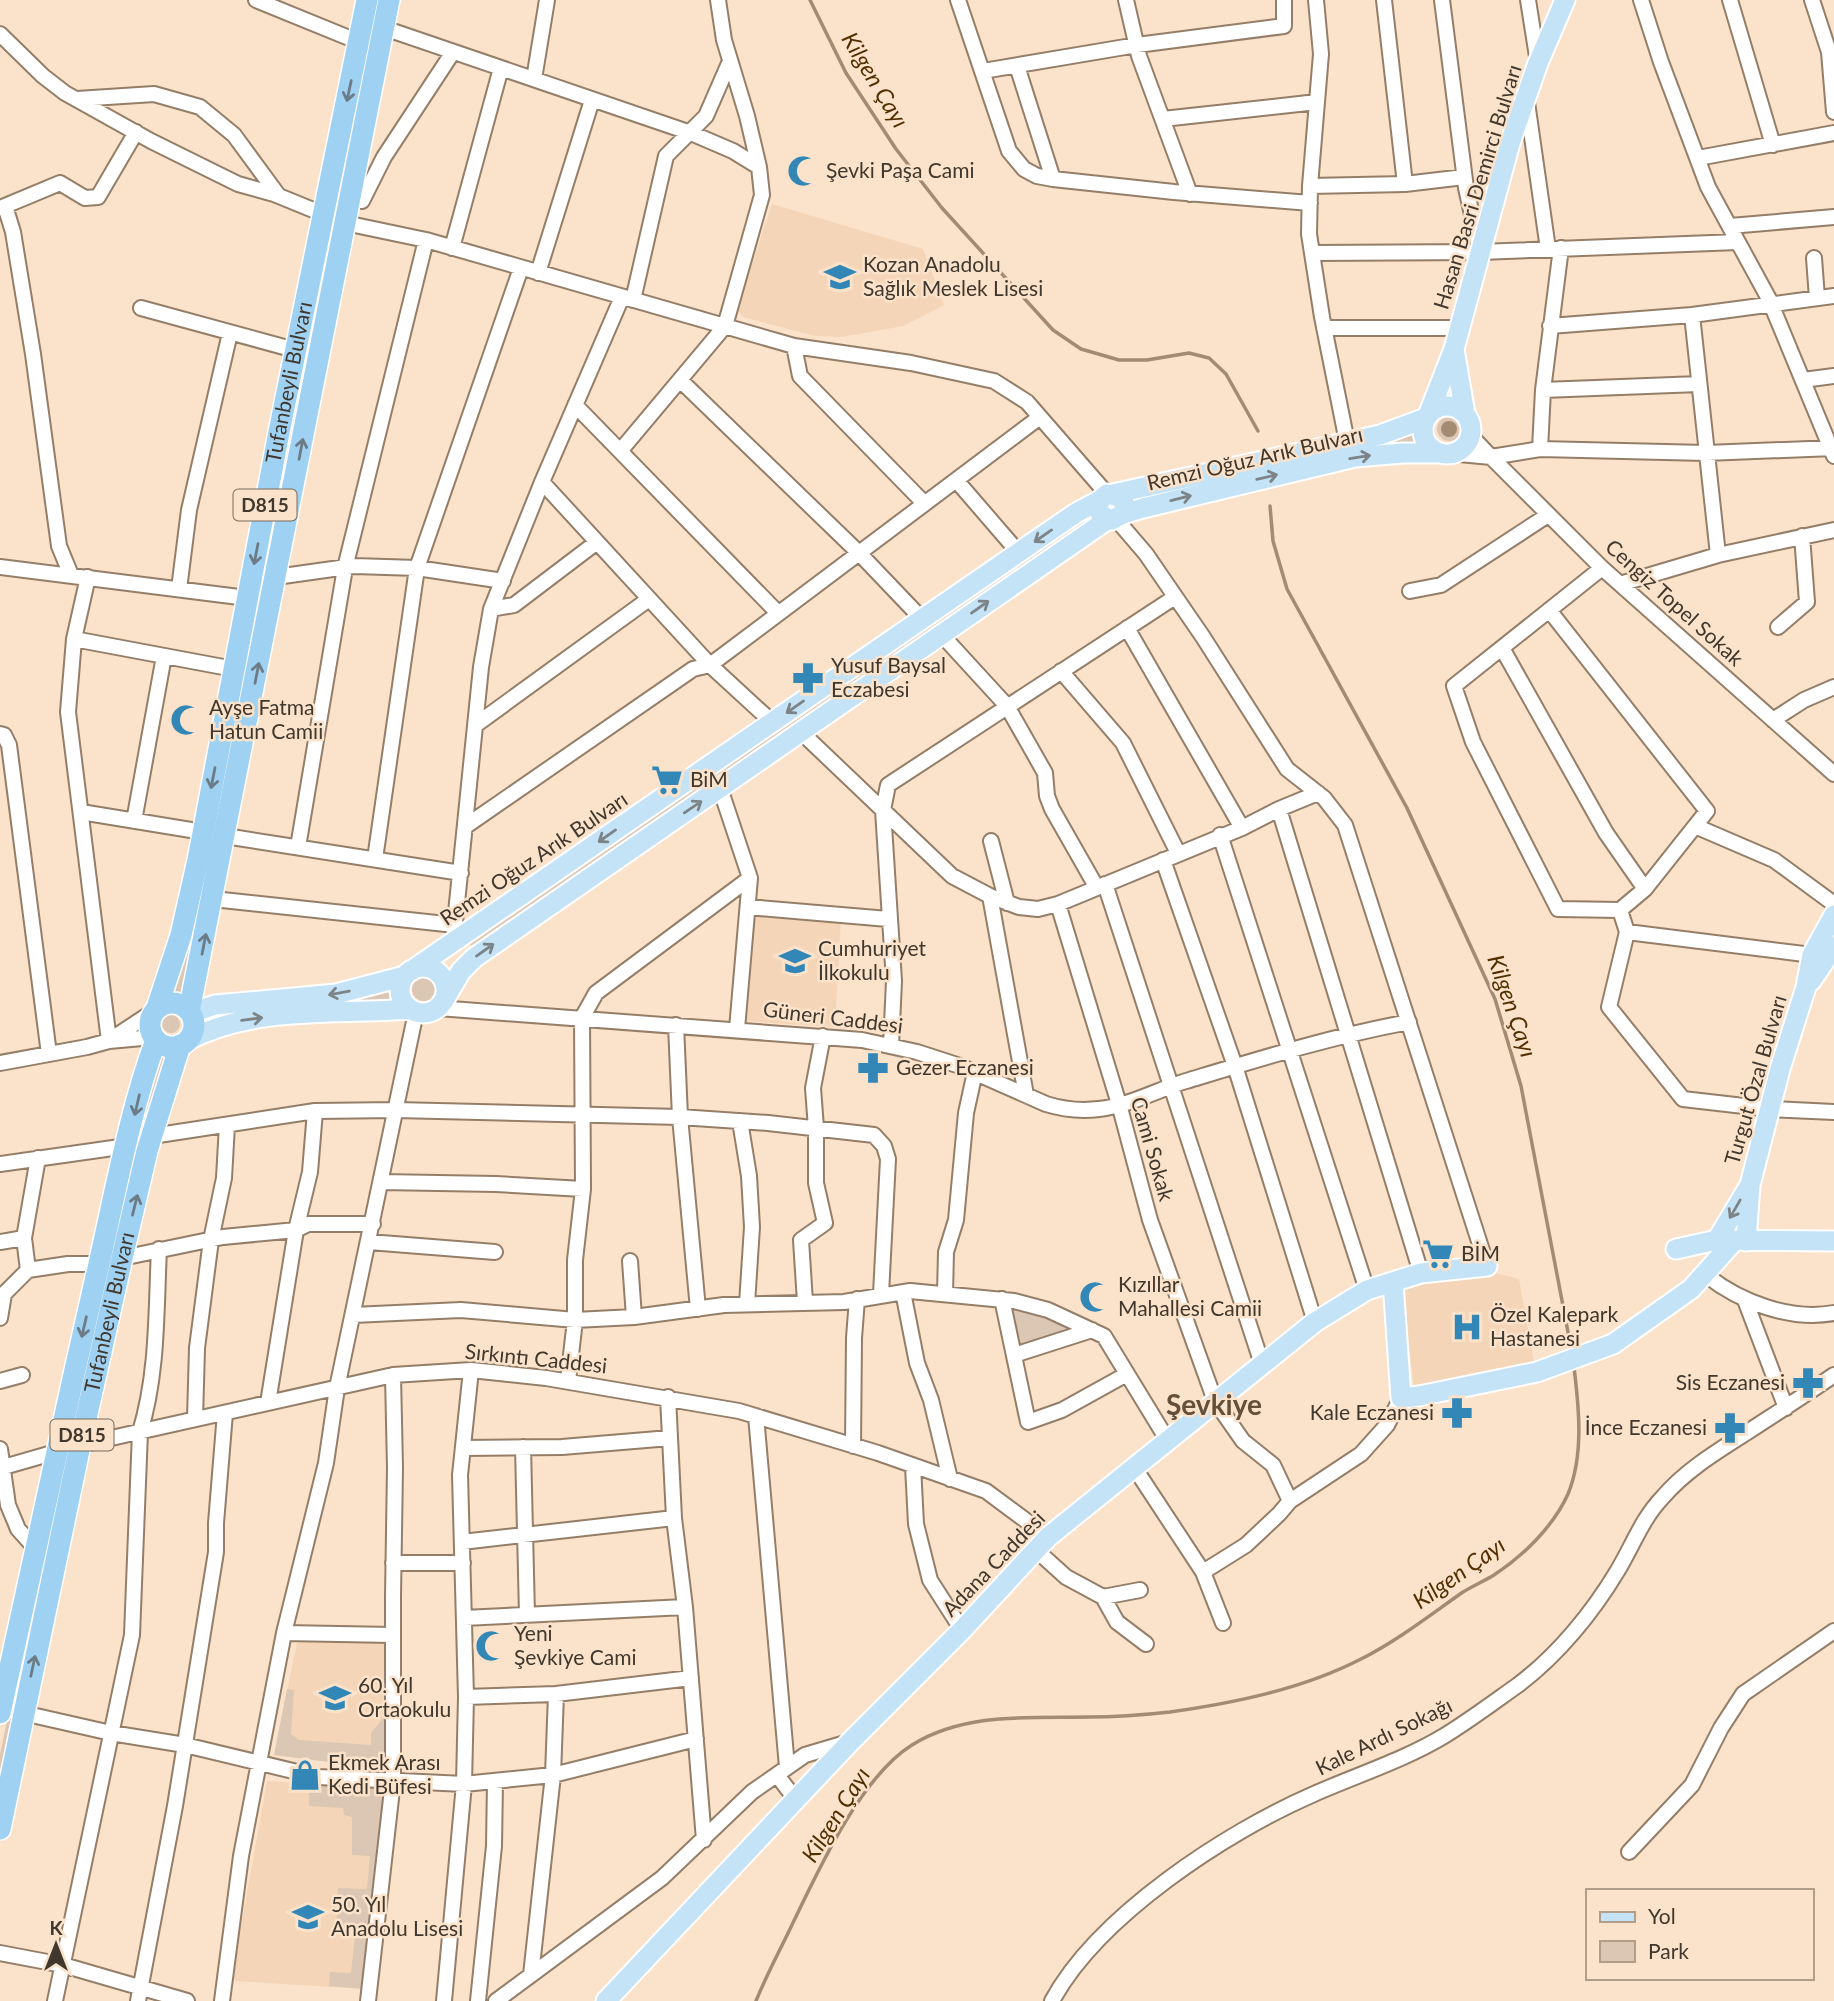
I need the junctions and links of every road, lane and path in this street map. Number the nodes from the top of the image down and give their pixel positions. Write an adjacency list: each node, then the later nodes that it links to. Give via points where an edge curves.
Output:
1 (256, 0): 19 (street)
2 (367, 0): 19 (highway, Tufanbeyli Bulvarı / D815)
3 (389, 0): 17 (highway, Tufanbeyli Bulvarı / D815)
4 (547, 0): 27 (street)
5 (718, 0): 22 (street)
6 (958, 0): 26 (street)
7 (1126, 0): 20 (street)
8 (1284, 0): 20 (street, via 1284,26)
9 (1316, 0): 31 (street, via 1321,54)
10 (1384, 0): 42 (street)
11 (1442, 0): 40 (street)
12 (1528, 0): 23 (street)
13 (1565, 0): 23 (main road, Hasan Basri Demirci Bulvarı)
14 (1641, 0): 38 (street)
15 (1730, 0): 37 (street)
16 (1812, 0): 32 (street, via 1829,52)
17 (384, 28): 21 (street); 46 (highway, Tufanbeyli Bulvarı / D815)
18 (0, 34): 29 (street, via 43,76)
19 (359, 42): 49 (highway, Tufanbeyli Bulvarı / D815, one-way to 49)
20 (1137, 45): 24 (street); 33 (street)
21 (453, 52): 25 (street); 46 (street, via 384,157 362,201)
22 (730, 61): 35 (street, via 706,116); 39 (street)
23 (1538, 63): 28 (main road, Hasan Basri Demirci Bulvarı)
24 (1017, 65): 26 (street); 41 (street)
25 (501, 68): 27 (street); 55 (street)
26 (983, 71): 41 (street, via 1013,158 1030,173)
27 (534, 79): 30 (street)
28 (1526, 97): 56 (street); 57 (main road, Hasan Basri Demirci Bulvarı)
29 (76, 99): 34 (street); 45 (street, via 154,94 200,107 234,135)
30 (592, 100): 35 (street); 61 (street)
31 (1317, 102): 33 (street); 43 (street)
32 (1834, 113)
33 (1163, 119): 44 (street)
34 (136, 132): 45 (street, via 238,184); 48 (street, via 98,197 85,198 60,183)
35 (691, 133): 39 (street); 63 (street, via 666,156)
36 (1834, 133): 37 (street)
37 (1773, 145): 38 (street)
38 (1698, 158): 52 (street)
39 (759, 167): 68 (street, via 762,194)
40 (1464, 177): 42 (street); 57 (street)
41 (1053, 179): 44 (street)
42 (1405, 184): 43 (street)
43 (1310, 186): 47 (street)
44 (1190, 194): 47 (street)
45 (278, 195): 49 (street)
46 (350, 196): 51 (highway, Tufanbeyli Bulvarı / D815)
47 (1310, 203): 58 (street)
48 (3, 207): 109 (street, via 13,232 31,340 59,545)
49 (323, 214): 51 (street); 75 (highway, Tufanbeyli Bulvarı / D815)
50 (1834, 217): 52 (street)
51 (345, 223): 53 (street); 111 (highway, Tufanbeyli Bulvarı / D815, one-way to 51)
52 (1730, 226): 54 (street)
53 (426, 240): 55 (street); 106 (street)
54 (1738, 242): 56 (street); 65 (street)
55 (452, 248): 60 (street)
56 (1555, 249): 57 (street); 69 (street)
57 (1480, 252): 58 (street); 71 (main road, Hasan Basri Demirci Bulvarı)
58 (1312, 253): 70 (street)
59 (1814, 257): 64 (street)
60 (521, 268): 61 (street); 107 (street)
61 (538, 273): 63 (street)
62 (1834, 296): 64 (street)
63 (628, 298): 68 (street); 81 (street)
64 (1817, 298): 65 (street)
65 (1770, 303): 67 (street); 78 (street)
66 (141, 308): 72 (street)
67 (1692, 315): 69 (street); 79 (street)
68 (725, 326): 73 (street); 77 (street)
69 (1550, 326): 80 (street)
70 (1324, 328): 71 (street); 86 (street)
71 (1459, 328): 74 (main road, Hasan Basri Demirci Bulvarı)
72 (230, 333): 75 (street); 114 (street, via 189,510)
73 (794, 346): 84 (street, via 994,381 1027,402); 96 (street, via 800,376)
74 (1454, 349): 82 (main road, Hasan Basri Demirci Bulvarı); 83 (main road, Hasan Basri Demirci Bulvarı)
75 (295, 351): 117 (highway, Tufanbeyli Bulvarı / D815, one-way to 117)
76 (1834, 376): 78 (street)
77 (680, 380): 88 (street); 102 (street)
78 (1803, 380): 89 (street)
79 (1699, 384): 80 (street); 91 (street)
80 (1543, 390): 87 (street)
81 (575, 405): 88 (street); 94 (street)
82 (1465, 414): 83 (main road, Remzi Oğuz Arık Bulvarı, via 1443,406); 85 (main road)
83 (1428, 415): 86 (main road, Remzi Oğuz Arık Bulvarı, via 1391,432); 90 (main road, via 1423,424 1425,439 1434,450)
84 (1040, 417): 93 (street); 95 (street)
85 (1471, 436): 90 (main road, via 1462,449); 92 (street, Cengiz Topel Sokak)
86 (1347, 442): 95 (main road, Remzi Oğuz Arık Bulvarı)
87 (1540, 449): 91 (street); 92 (street)
88 (621, 450): 121 (street)
89 (1833, 451): 91 (street)
90 (1445, 453): 92 (street); 98 (main road, Remzi Oğuz Arık Bulvarı, one-way to 90, via 1355,457)
91 (1706, 453): 104 (street)
92 (1491, 457): 97 (street, Cengiz Topel Sokak)
93 (956, 480): 96 (street); 103 (street)
94 (542, 482): 101 (street); 112 (street)
95 (1107, 496): 98 (main road, via 1123,501); 103 (main road, Remzi Oğuz Arık Bulvarı, one-way to 103)
96 (924, 503): 102 (street)
97 (1548, 515): 108 (street, Cengiz Topel Sokak); 115 (street, via 1441,585)
98 (1116, 518): 116 (street); 125 (main road, Remzi Oğuz Arık Bulvarı, one-way to 98)
99 (1834, 530): 100 (street)
100 (1802, 536): 104 (street); 123 (street, via 1807,602)
101 (597, 542): 118 (street); 119 (street, via 514,605)
102 (859, 553): 121 (street); 122 (street)
103 (1019, 553): 122 (main road, Remzi Oğuz Arık Bulvarı)
104 (1718, 555): 113 (street)
105 (0, 567): 109 (street)
106 (345, 568): 107 (street); 111 (street); 153 (street)
107 (416, 568): 112 (street); 155 (street)
108 (1602, 568): 113 (street, Cengiz Topel Sokak); 120 (street)
109 (71, 575): 110 (street)
110 (88, 577): 114 (street); 126 (street)
111 (276, 577): 151 (highway, Tufanbeyli Bulvarı / D815, one-way to 111)
112 (503, 581): 119 (street)
113 (1620, 584): 134 (street, Cengiz Topel Sokak)
114 (179, 589): 117 (street)
115 (1410, 591)
116 (1175, 597): 124 (street); 141 (street, via 1287,769)
117 (247, 598): 130 (highway, Tufanbeyli Bulvarı / D815)
118 (649, 599): 129 (street); 136 (street)
119 (491, 609): 136 (street)
120 (1549, 610): 127 (street); 147 (street, via 1707,811)
121 (778, 613): 129 (street)
122 (922, 619): 135 (main road, Remzi Oğuz Arık Bulvarı, one-way to 135)
123 (1779, 627)
124 (1127, 628): 131 (street); 148 (street)
125 (941, 634): 133 (street); 137 (main road, Remzi Oğuz Arık Bulvarı)
126 (74, 639): 128 (street); 144 (street, via 68,712)
127 (1502, 648): 160 (street, via 1606,833); 167 (street, via 1454,686 1473,742 1558,909)
128 (164, 656): 130 (street); 145 (street)
129 (709, 665): 135 (street); 146 (street, via 693,669)
130 (234, 669): 149 (highway, Tufanbeyli Bulvarı / D815, one-way to 149)
131 (1061, 671): 133 (street); 154 (street, via 1123,743)
132 (1834, 687): 134 (street)
133 (1007, 706): 143 (street, via 887,785); 159 (street, via 1045,773 1052,809)
134 (1773, 720): 139 (street, Cengiz Topel Sokak)
135 (772, 722): 171 (main road, Remzi Oğuz Arık Bulvarı, one-way to 171)
136 (477, 724): 146 (street)
137 (801, 732): 140 (main road, Remzi Oğuz Arık Bulvarı); 143 (street)
138 (0, 734): 191 (street, via 9,745)
139 (1834, 774)
140 (720, 788): 158 (street); 176 (main road, Remzi Oğuz Arık Bulvarı, one-way to 140, via 474,958)
141 (1318, 793): 142 (street); 181 (street, via 1345,825)
142 (1279, 809): 148 (street); 184 (street)
143 (883, 810): 161 (street, via 952,876); 169 (street)
144 (81, 812): 145 (street); 187 (street)
145 (134, 821): 149 (street)
146 (466, 826): 157 (street)
147 (1695, 826): 160 (street); 165 (street, via 1774,860)
148 (1242, 828): 150 (street)
149 (203, 832): 177 (highway, Tufanbeyli Bulvarı / D815, via 181,935)
150 (1220, 835): 154 (street); 190 (street)
151 (225, 836): 153 (street); 162 (highway, Tufanbeyli Bulvarı / D815)
152 (992, 841): 163 (street)
153 (298, 847): 155 (street)
154 (1178, 853): 156 (street)
155 (375, 859): 157 (street)
156 (1163, 860): 159 (street); 193 (street)
157 (461, 873): 171 (street)
158 (750, 878): 166 (street); 180 (street, via 596,993)
159 (1101, 886): 164 (street); 195 (street)
160 (1645, 889): 167 (street)
161 (990, 897): 163 (street); 196 (street)
162 (213, 899): 171 (street); 179 (highway, Tufanbeyli Bulvarı / D815, one-way to 162)
163 (1007, 902): 164 (street, via 1038,909)
164 (1058, 904): 197 (street, Cami Sokak)
165 (1834, 904)
166 (748, 907): 169 (street); 183 (street)
167 (1620, 910): 170 (street)
168 (1834, 915): 173 (main road, Turgut Özal Bulvarı)
169 (888, 919): 189 (street, via 894,981)
170 (1627, 932): 173 (street); 198 (street, via 1609,1007 1683,1099)
171 (454, 934): 174 (main road, Remzi Oğuz Arık Bulvarı)
172 (1834, 947): 175 (main road, Turgut Özal Bulvarı)
173 (1812, 955): 175 (main road, Turgut Özal Bulvarı)
174 (408, 973): 176 (main road, via 425,967 439,974 446,987); 178 (main road, via 401,997); 179 (main road, one-way to 179, via 336,994 215,1005)
175 (1806, 987): 198 (main road, Turgut Özal Bulvarı)
176 (441, 1005): 178 (main road, Güneri Caddesi, via 424,1013); 180 (street, Güneri Caddesi)
177 (156, 1010): 179 (highway, via 174,1003); 186 (highway, Tufanbeyli Bulvarı, via 150,1024); 187 (street)
178 (413, 1011): 188 (main road, Güneri Caddesi, one-way to 178, via 224,1024 252,1018); 199 (street)
179 (190, 1012): 188 (highway, Tufanbeyli Bulvarı, via 193,1032)
180 (582, 1018): 182 (street, Güneri Caddesi); 202 (street)
181 (1409, 1022): 184 (street, Güneri Caddesi); 228 (street)
182 (676, 1025): 183 (street, Güneri Caddesi); 203 (street)
183 (737, 1029): 185 (street, Güneri Caddesi)
184 (1349, 1033): 190 (street, Güneri Caddesi); 230 (street)
185 (823, 1036): 189 (street, Güneri Caddesi); 206 (street, via 813,1088)
186 (155, 1038): 187 (street); 188 (highway, via 167,1046); 208 (highway, Tufanbeyli Bulvarı / D815, one-way to 208)
187 (109, 1041): 191 (street)
188 (184, 1043): 207 (highway, Tufanbeyli Bulvarı / D815)
189 (891, 1046): 194 (street, Güneri Caddesi)
190 (1291, 1050): 193 (street, Güneri Caddesi); 233 (street)
191 (49, 1054): 192 (street)
192 (0, 1063)
193 (1235, 1066): 195 (street, Güneri Caddesi); 248 (street)
194 (975, 1072): 196 (street, Güneri Caddesi); 236 (street, via 966,1113 956,1220 946,1252)
195 (1172, 1086): 197 (street, Güneri Caddesi); 251 (street)
196 (1026, 1096): 197 (street, Güneri Caddesi, via 1068,1109)
197 (1119, 1104): 262 (street, Cami Sokak, via 1150,1220)
198 (1770, 1109): 201 (street); 212 (main road, Turgut Özal Bulvarı)
199 (396, 1110): 200 (street); 202 (street); 211 (street)
200 (314, 1111): 205 (street); 215 (street, via 310,1172)
201 (1834, 1112)
202 (582, 1115): 203 (street); 213 (street)
203 (680, 1117): 204 (street); 242 (street)
204 (740, 1121): 206 (street); 241 (street, via 752,1227)
205 (227, 1125): 207 (street); 217 (street, via 224,1178)
206 (816, 1128): 235 (street, via 874,1135 884,1146); 240 (street, via 816,1183 825,1223 801,1240)
207 (152, 1136): 225 (highway, Tufanbeyli Bulvarı / D815, one-way to 207)
208 (127, 1146): 209 (street); 227 (highway, Tufanbeyli Bulvarı / D815)
209 (38, 1158): 210 (street); 216 (street)
210 (0, 1164)
211 (382, 1182): 213 (street); 214 (street)
212 (1750, 1185): 218 (main road); 218 (main road, one-way to 218)
213 (583, 1189): 247 (street, via 575,1261)
214 (373, 1224): 215 (street, via 308,1224); 221 (street)
215 (296, 1230): 217 (street); 263 (street)
216 (24, 1238): 220 (street); 229 (street)
217 (211, 1240): 223 (street); 267 (street, via 197,1348)
218 (1732, 1241): 219 (main road); 222 (main road); 231 (main road)
219 (1834, 1241)
220 (0, 1242)
221 (369, 1242): 224 (street); 244 (street)
222 (1676, 1249)
223 (159, 1250): 225 (street); 268 (street, via 153,1366)
224 (495, 1252)
225 (122, 1258): 271 (highway, Tufanbeyli Bulvarı / D815)
226 (630, 1261): 245 (street)
227 (99, 1264): 229 (street); 276 (highway, Tufanbeyli Bulvarı / D815, one-way to 276)
228 (1487, 1266): 230 (main road, Adana Caddesi)
229 (28, 1270): 246 (street, via 4,1294)
230 (1421, 1272): 232 (main road, Adana Caddesi)
231 (1706, 1275): 239 (street); 261 (main road, via 1613,1344 1537,1372)
232 (1393, 1282): 233 (main road, Adana Caddesi); 261 (main road)
233 (1367, 1290): 248 (main road, Adana Caddesi)
234 (903, 1292): 235 (street); 236 (street); 280 (street, via 917,1363)
235 (881, 1294): 237 (street)
236 (945, 1294): 238 (street)
237 (857, 1299): 240 (street); 272 (street)
238 (1002, 1300): 249 (street, via 1048,1310); 250 (street)
239 (1745, 1300): 243 (street, via 1803,1315); 264 (street)
240 (805, 1303): 241 (street)
241 (747, 1304): 242 (street)
242 (698, 1308): 245 (street)
243 (1834, 1313)
244 (353, 1315): 247 (street, via 461,1310); 259 (street)
245 (634, 1317): 247 (street)
246 (0, 1318)
247 (575, 1320): 258 (street)
248 (1315, 1322): 251 (main road, Adana Caddesi)
249 (1092, 1330): 250 (street); 253 (street, via 1104,1336)
250 (1014, 1355): 253 (street, via 1028,1422 1062,1410)
251 (1262, 1364): 262 (main road, Adana Caddesi)
252 (471, 1370): 255 (street, Sırkıntı Caddesi); 258 (street, Sırkıntı Caddesi); 274 (street)
253 (1127, 1374): 270 (street)
254 (22, 1375): 257 (street)
255 (393, 1375): 259 (street, Sırkıntı Caddesi); 287 (street)
256 (1834, 1375): 264 (street, Kale Ardı Sokağı)
257 (0, 1381)
258 (568, 1381): 260 (street, Sırkıntı Caddesi)
259 (337, 1388): 263 (street, Sırkıntı Caddesi); 298 (street, via 326,1463)
260 (667, 1397): 266 (street, Sırkıntı Caddesi); 269 (street)
261 (1401, 1398): 281 (street, via 1387,1425 1362,1454)
262 (1215, 1401): 270 (main road, Adana Caddesi); 281 (street, Cami Sokak, via 1243,1441 1273,1465)
263 (268, 1403): 265 (street, Sırkıntı Caddesi)
264 (1786, 1408): 334 (street, Kale Ardı Sokağı, via 1705,1460 1664,1495 1584,1619 1521,1682 1442,1737 1311,1795 1187,1866 1093,1945 1074,1965)
265 (225, 1413): 267 (street, Sırkıntı Caddesi); 310 (street, via 216,1552)
266 (756, 1416): 272 (street, Sırkıntı Caddesi); 312 (street)
267 (195, 1419): 268 (street, Sırkıntı Caddesi)
268 (140, 1432): 271 (street, Sırkıntı Caddesi); 307 (street, via 132,1635)
269 (670, 1438): 273 (street); 282 (street)
270 (1168, 1441): 278 (main road, Adana Caddesi)
271 (80, 1445): 276 (street, Sırkıntı Caddesi); 306 (highway, Tufanbeyli Bulvarı / D815, one-way to 271)
272 (853, 1446): 277 (street, Sırkıntı Caddesi)
273 (523, 1447): 274 (street); 283 (street)
274 (463, 1448): 284 (street)
275 (0, 1449): 279 (street)
276 (56, 1451): 279 (street, Sırkıntı Caddesi); 286 (highway, Tufanbeyli Bulvarı / D815)
277 (913, 1466): 280 (street, Sırkıntı Caddesi); 296 (street, via 916,1524 930,1580)
278 (1134, 1467): 285 (main road, Adana Caddesi); 289 (street)
279 (1, 1468): 286 (street, via 18,1530)
280 (950, 1479): 285 (street, Sırkıntı Caddesi, via 986,1491)
281 (1290, 1501): 289 (street, via 1246,1545)
282 (674, 1518): 283 (street); 292 (street)
283 (527, 1535): 284 (street); 293 (street)
284 (462, 1542): 288 (street)
285 (1042, 1543): 291 (street, Sırkıntı Caddesi, via 1066,1577); 296 (main road, Adana Caddesi)
286 (35, 1548): 305 (highway, Tufanbeyli Bulvarı / D815)
287 (393, 1563): 288 (street); 299 (street)
288 (463, 1563): 294 (street)
289 (1203, 1572): 295 (street)
290 (1140, 1590): 291 (street)
291 (1102, 1597): 300 (street, via 1117,1622)
292 (685, 1607): 293 (street); 301 (street)
293 (527, 1615): 294 (street)
294 (464, 1618): 303 (street)
295 (1223, 1623)
296 (962, 1630): 304 (main road, Adana Caddesi)
297 (1834, 1631): 320 (street, via 1743,1694 1692,1785)
298 (284, 1633): 299 (street); 311 (street)
299 (393, 1635): 314 (street)
300 (1146, 1644)
301 (691, 1678): 302 (street); 308 (street)
302 (556, 1695): 303 (street); 313 (street)
303 (466, 1697): 316 (street)
304 (893, 1699): 309 (main road, Adana Caddesi); 333 (main road, via 855,1749)
305 (0, 1713)
306 (23, 1713): 307 (street); 318 (highway, Tufanbeyli Bulvarı / D815)
307 (111, 1733): 310 (street); 322 (street)
308 (695, 1739): 313 (street); 319 (street)
309 (850, 1742): 312 (street, via 805,1755); 317 (main road, Adana Caddesi)
310 (185, 1745): 311 (street); 324 (street)
311 (259, 1763): 314 (street, via 317,1777); 327 (street)
312 (782, 1771): 317 (street); 319 (street, via 752,1792)
313 (553, 1775): 315 (street); 323 (street)
314 (394, 1781): 316 (street); 328 (street)
315 (495, 1781): 316 (street); 330 (street, via 494,1846)
316 (464, 1784): 329 (street)
317 (796, 1800): 332 (main road, Adana Caddesi)
318 (0, 1829)
319 (704, 1840): 323 (street, via 662,1878)
320 (1629, 1852)
321 (0, 1952): 322 (street)
322 (63, 1965): 324 (street); 325 (street)
323 (531, 1975): 331 (street)
324 (139, 1994): 326 (street)
325 (55, 2001)
326 (187, 2001)
327 (222, 2001)
328 (368, 2001)
329 (444, 2001)
330 (478, 2001)
331 (496, 2001)
332 (606, 2001)
333 (620, 2001)
334 (1052, 2001)

